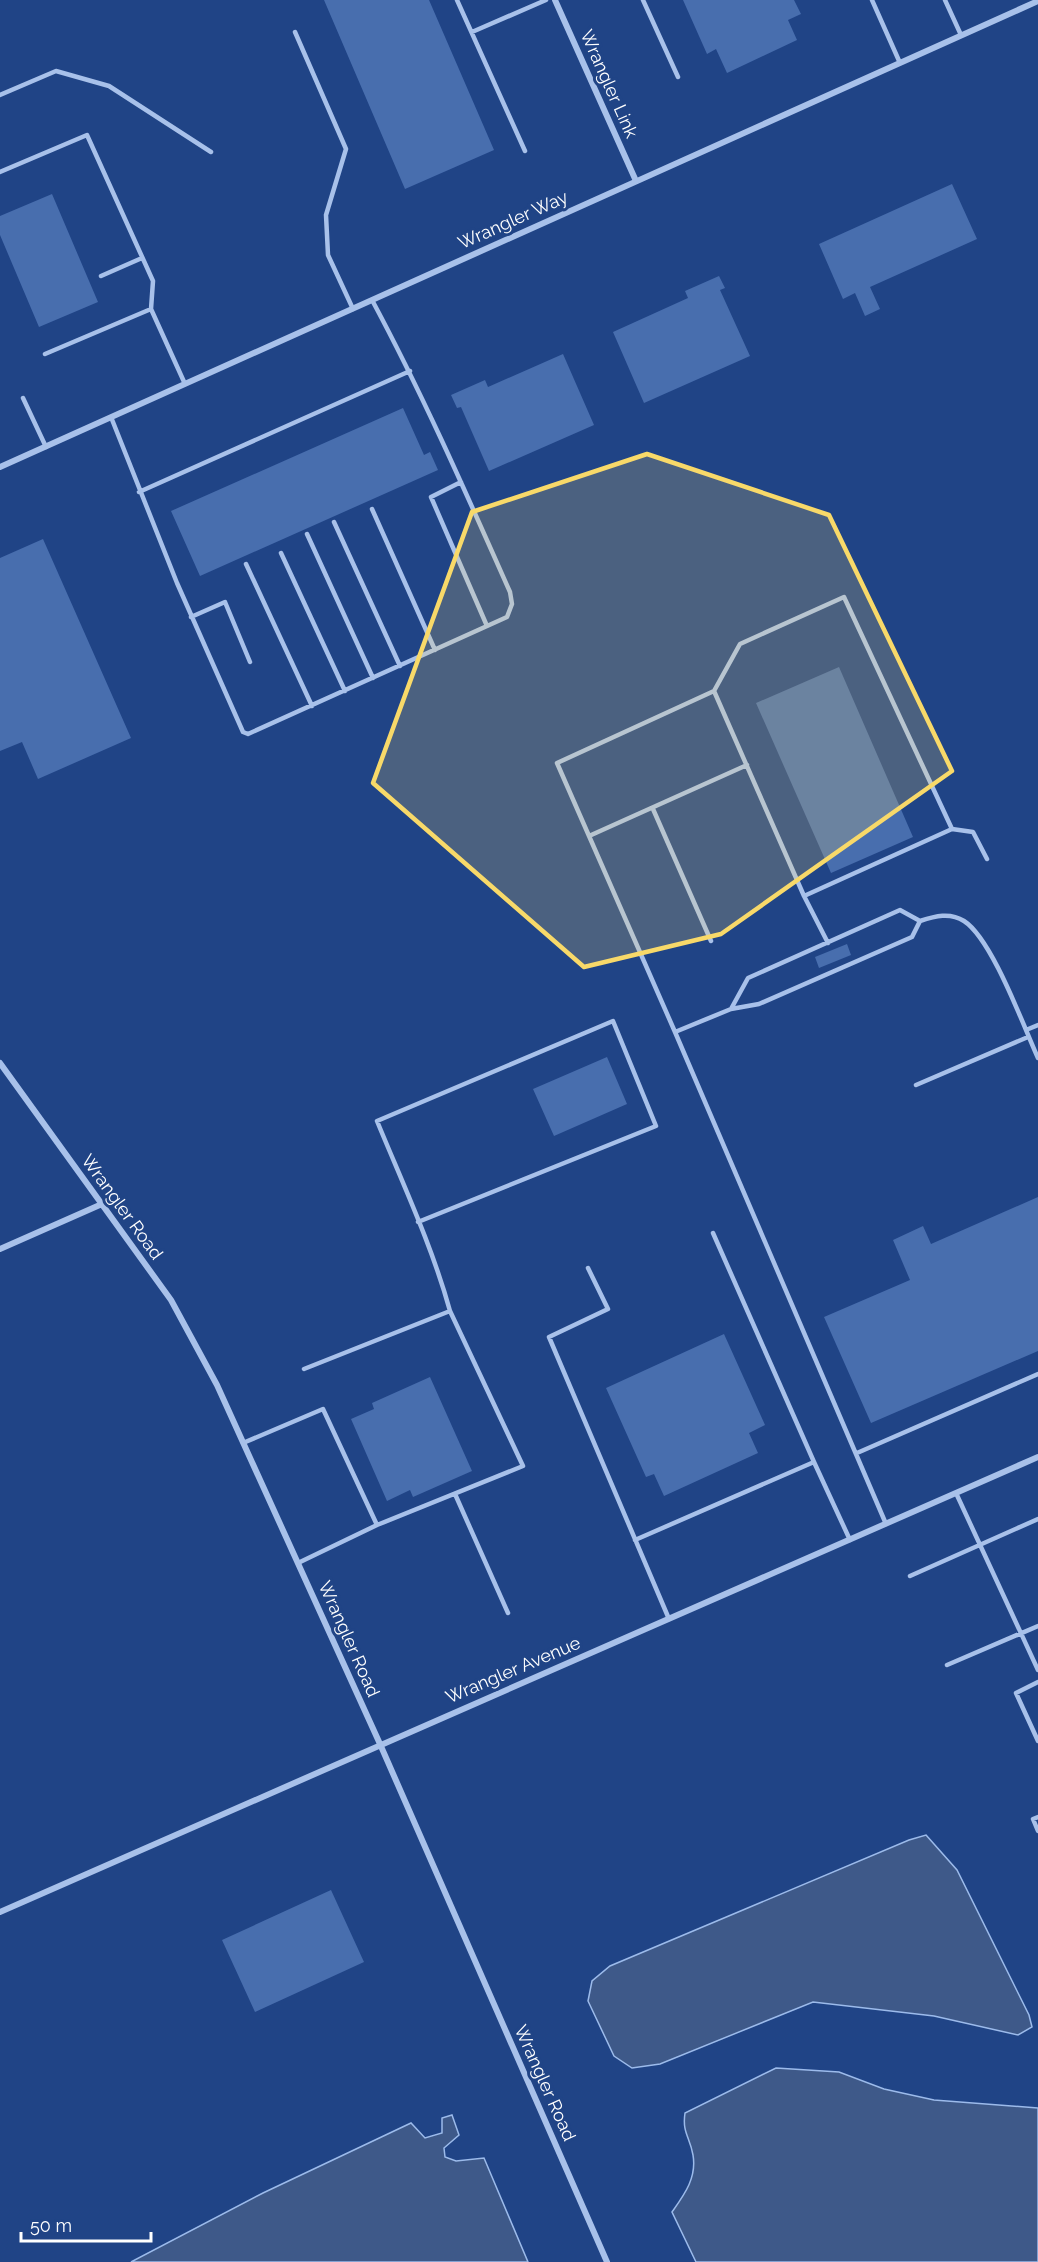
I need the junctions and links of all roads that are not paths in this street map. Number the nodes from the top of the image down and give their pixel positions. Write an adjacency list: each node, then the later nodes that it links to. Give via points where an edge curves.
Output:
1 (458, 0): 9 (lane)
2 (546, 0): 9 (lane)
3 (555, 0): 17 (street, Wrangler Link)
4 (643, 0): 12 (lane)
5 (872, 0): 11 (lane)
6 (945, 0): 10 (lane)
7 (1038, 0): 10 (street, Wrangler Way)
8 (295, 32): 22 (lane, via 346,149 326,215 328,255)
9 (472, 32): 14 (lane)
10 (962, 35): 11 (street, Wrangler Way)
11 (900, 63): 17 (street, Wrangler Way)
12 (678, 77)
13 (0, 95): 15 (lane, via 56,71 109,86)
14 (525, 151)
15 (211, 152)
16 (0, 172): 18 (lane, via 87,135)
17 (636, 180): 20 (street, Wrangler Way)
18 (142, 258): 19 (lane); 21 (lane, via 153,281)
19 (100, 276)
20 (372, 300): 22 (street, Wrangler Way); 24 (lane)
21 (151, 309): 23 (lane); 25 (lane)
22 (352, 309): 25 (street, Wrangler Way)
23 (45, 354)
24 (410, 371): 30 (lane); 31 (lane)
25 (185, 384): 27 (street, Wrangler Way)
26 (23, 398): 28 (lane)
27 (111, 417): 28 (street, Wrangler Way); 31 (lane)
28 (46, 447): 29 (street, Wrangler Way)
29 (0, 467)
30 (461, 482): 38 (lane, via 510,592 512,604 507,617); 38 (lane, via 430,497)
31 (139, 492): 37 (lane)
32 (372, 509): 39 (lane)
33 (334, 522): 41 (lane)
34 (307, 534): 42 (lane)
35 (281, 553): 43 (lane)
36 (246, 564): 45 (lane)
37 (191, 616): 40 (lane, via 225,602); 45 (lane, via 243,732 248,734)
38 (487, 626): 39 (lane)
39 (435, 650): 41 (lane)
40 (250, 662)
41 (400, 666): 42 (lane)
42 (373, 678): 43 (lane)
43 (345, 691): 45 (lane)
44 (714, 691): 46 (lane); 48 (lane, via 740,644 844,597); 49 (lane, via 557,763)
45 (312, 706)
46 (747, 765): 47 (lane); 51 (lane)
47 (653, 809): 49 (lane); 53 (lane)
48 (952, 830): 50 (lane, via 973,832); 51 (lane)
49 (589, 836): 58 (lane)
50 (987, 859)
51 (804, 896): 54 (lane)
52 (920, 921): 54 (lane, via 900,910); 55 (lane, via 912,937 759,1004); 57 (lane, via 947,916 965,921 977,932)
53 (711, 941)
54 (828, 943): 55 (lane, via 748,978)
55 (730, 1009): 58 (lane)
56 (1038, 1025): 57 (lane)
57 (1026, 1030): 59 (lane)
58 (675, 1032): 72 (lane)
59 (1029, 1037): 60 (lane); 62 (lane)
60 (1038, 1058)
61 (0, 1063): 63 (street, Wrangler Road)
62 (916, 1085)
63 (102, 1204): 66 (street); 71 (street, Wrangler Road, via 171,1300)
64 (418, 1222): 64 (lane, via 656,1126 613,1021 377,1122); 68 (lane, via 438,1267)
65 (713, 1233): 74 (lane)
66 (0, 1250)
67 (588, 1268): 80 (lane, via 608,1310 549,1337)
68 (450, 1311): 69 (lane); 76 (lane, via 524,1466)
69 (304, 1369)
70 (1038, 1374): 72 (lane)
71 (243, 1443): 78 (lane, via 323,1409); 83 (street, Wrangler Road)
72 (857, 1453): 79 (lane)
73 (1038, 1457): 75 (street, Wrangler Avenue)
74 (814, 1462): 80 (lane); 81 (lane)
75 (956, 1493): 79 (street, Wrangler Avenue); 82 (lane)
76 (455, 1494): 78 (lane); 85 (lane)
77 (1038, 1519): 82 (lane)
78 (376, 1525): 83 (lane)
79 (886, 1525): 81 (street, Wrangler Avenue)
80 (635, 1540): 86 (lane)
81 (850, 1540): 86 (street, Wrangler Avenue)
82 (980, 1545): 84 (lane); 88 (lane)
83 (298, 1563): 93 (street, Wrangler Road)
84 (910, 1576)
85 (508, 1612)
86 (669, 1619): 93 (street, Wrangler Avenue)
87 (1038, 1626): 88 (lane)
88 (1020, 1633): 89 (lane); 90 (lane)
89 (947, 1665)
90 (1038, 1671)
91 (1038, 1682): 92 (lane, via 1016,1693)
92 (1038, 1741)
93 (380, 1744): 96 (street, Wrangler Avenue); 97 (street, Wrangler Road)
94 (1038, 1817): 95 (lane, via 1033,1819)
95 (1038, 1831)
96 (0, 1912)
97 (607, 2262)

